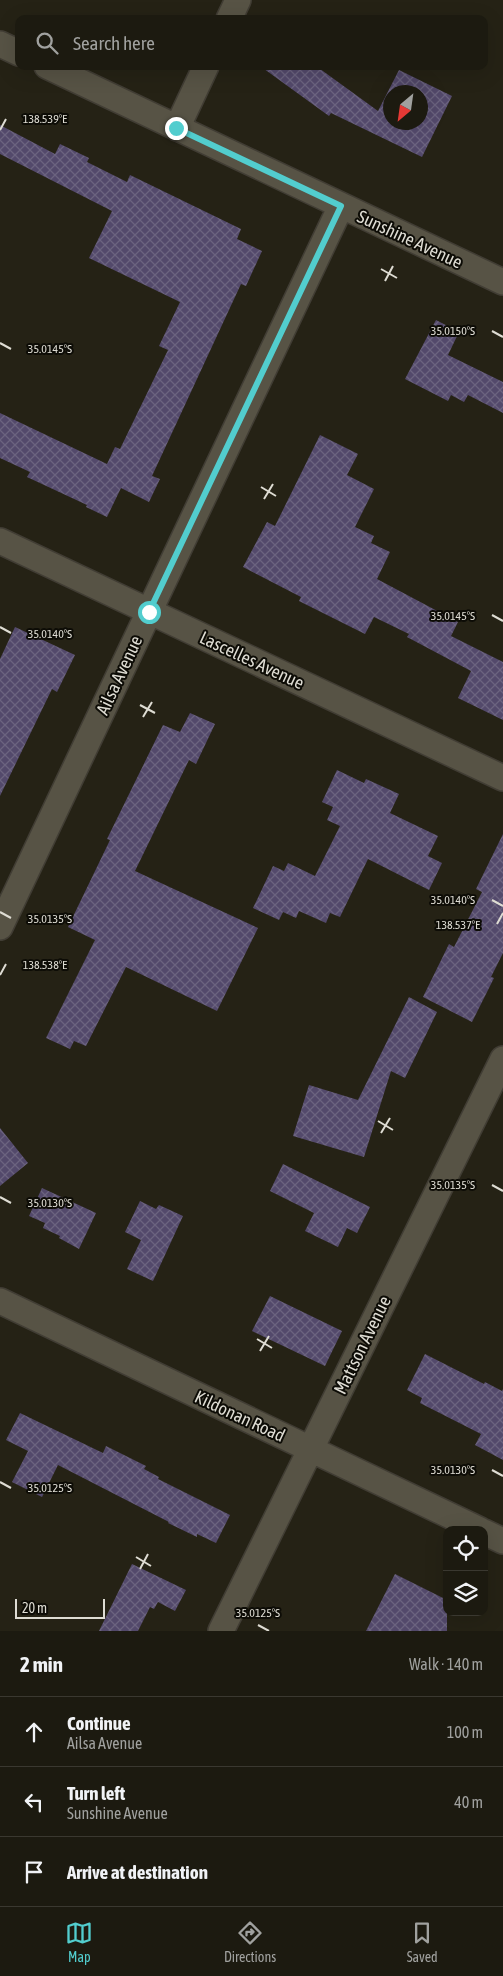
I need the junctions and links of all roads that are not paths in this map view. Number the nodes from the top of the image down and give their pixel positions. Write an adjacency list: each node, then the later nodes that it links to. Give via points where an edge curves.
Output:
1 (238, 0): 2 (street)
2 (231, 15)
3 (0, 44): 4 (street)
4 (15, 51)
5 (55, 70): 7 (street, Sunshine Avenue)
6 (204, 70): 7 (street)
7 (176, 128): 8 (street, Sunshine Avenue)
8 (341, 206): 9 (street, Sunshine Avenue); 11 (street, Ailsa Avenue)
9 (503, 282)
10 (0, 541): 11 (street, Lascelles Avenue)
11 (149, 612): 12 (street, Lascelles Avenue); 13 (street, Ailsa Avenue)
12 (503, 778)
13 (0, 927)
14 (503, 1059): 16 (street, Mattson Avenue)
15 (0, 1301): 16 (street, Kildonan Road)
16 (311, 1450): 17 (street, Kildonan Road); 20 (street, Mattson Avenue)
17 (472, 1526)
18 (488, 1534): 19 (street)
19 (503, 1541)
20 (221, 1631)

